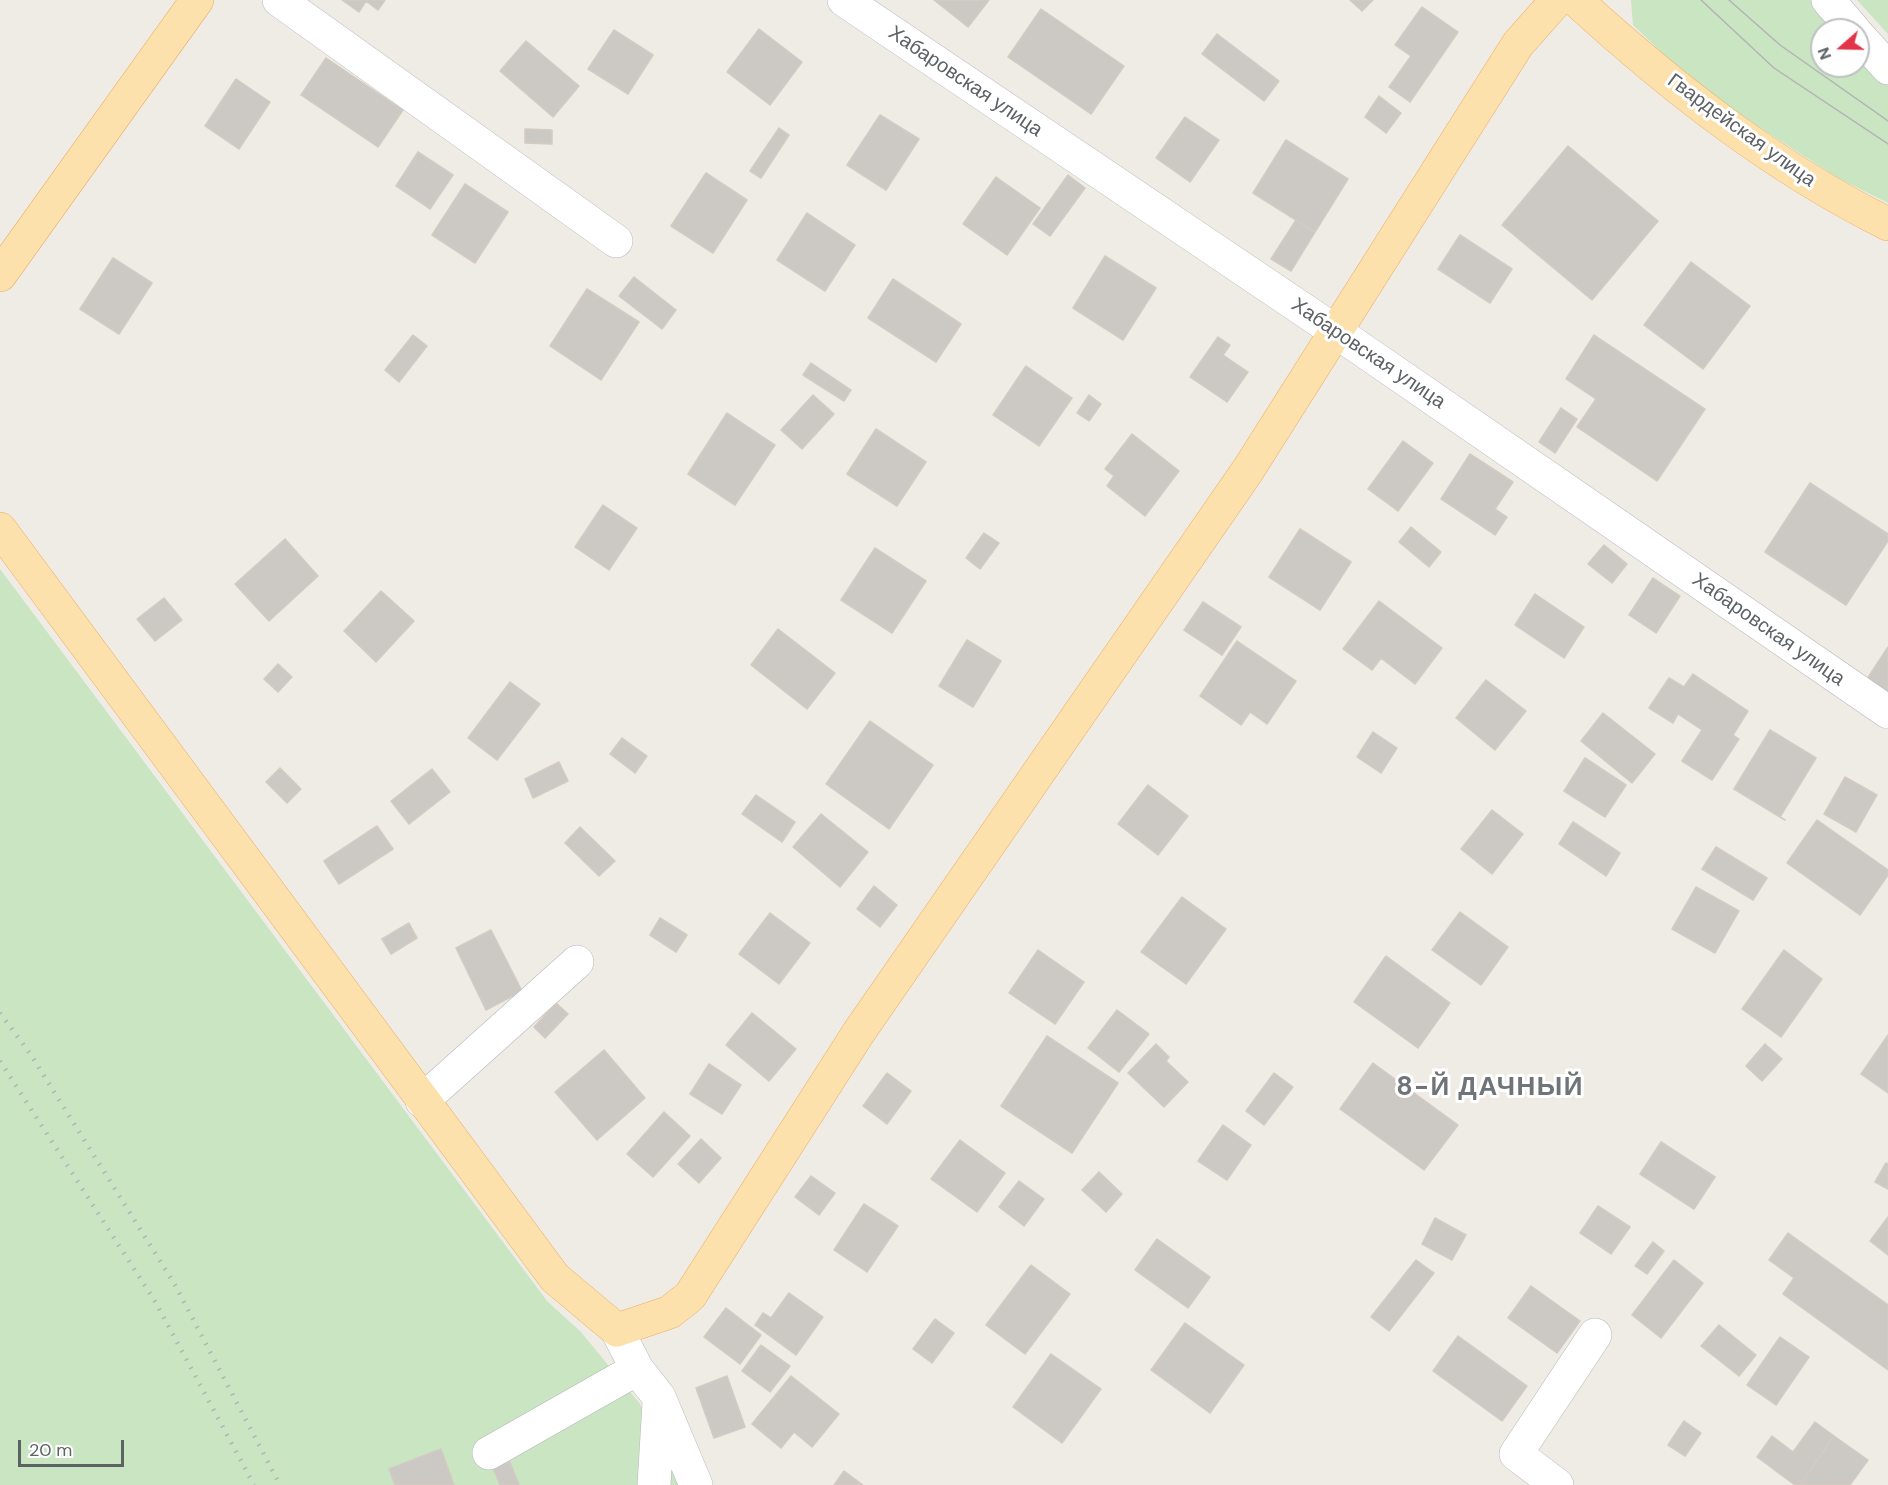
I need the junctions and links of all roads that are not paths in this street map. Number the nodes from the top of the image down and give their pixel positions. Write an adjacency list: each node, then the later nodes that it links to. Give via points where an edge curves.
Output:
1 (197, 0): 11 (main road)
2 (279, 0): 10 (street)
3 (844, 0): 12 (street, Хабаровская улица)
4 (1828, 0): 6 (street)
5 (1579, 3): 9 (main road, Гвардейская улица, via 1688,97 1830,195); 12 (main road, via 1518,45)
6 (1844, 18)
7 (1870, 48): 8 (street)
8 (1888, 68)
9 (1888, 224)
10 (616, 241)
11 (0, 275)
12 (1335, 331): 14 (street, Хабаровская улица); 17 (main road, via 1222,507 859,1032 690,1296 670,1312)
13 (0, 529): 16 (main road)
14 (1888, 712)
15 (577, 962): 16 (street)
16 (422, 1101): 17 (main road, via 555,1278)
17 (617, 1330): 19 (street)
18 (1595, 1335): 24 (street, via 1516,1454)
19 (637, 1369): 20 (street); 21 (street)
20 (659, 1397): 22 (street); 23 (street)
21 (489, 1453)
22 (654, 1485)
23 (696, 1485)
24 (1557, 1485)

